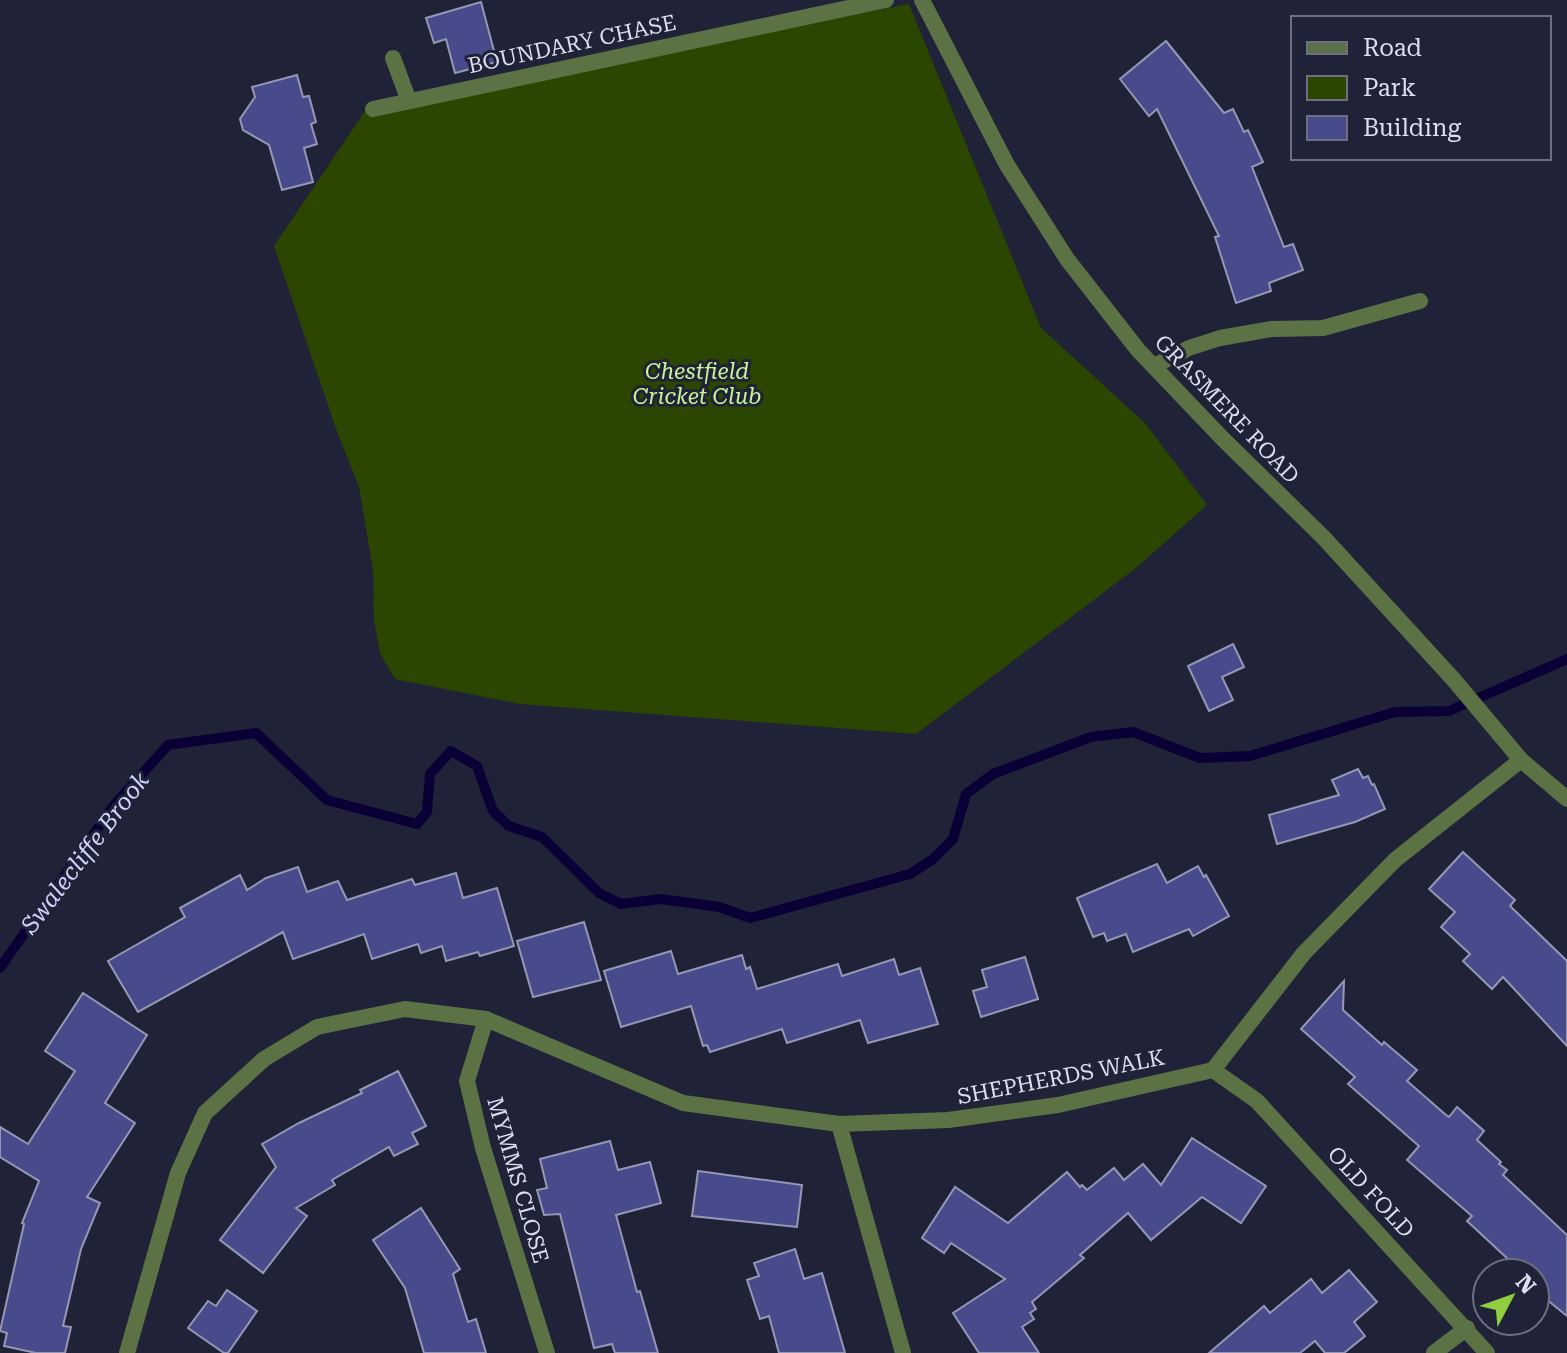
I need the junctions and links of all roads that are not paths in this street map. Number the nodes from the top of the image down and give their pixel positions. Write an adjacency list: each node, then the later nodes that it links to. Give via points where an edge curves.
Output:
1 (886, 0): 4 (street, BOUNDARY CHASE)
2 (922, 0): 7 (street, GRASMERE ROAD, via 1007,165 1067,259)
3 (393, 58): 4 (street)
4 (409, 101): 5 (street, BOUNDARY CHASE)
5 (373, 109)
6 (1420, 301): 7 (street, via 1323,328 1220,338)
7 (1154, 366): 8 (street, GRASMERE ROAD, via 1324,538)
8 (1521, 760): 9 (street, GRASMERE ROAD); 11 (street, via 1395,860 1304,953)
9 (1567, 799)
10 (486, 1019): 12 (street, SHEPHERDS WALK, via 683,1103); 14 (street, SHEPHERDS WALK, via 405,1009 317,1027 264,1059 205,1113 178,1173); 15 (street, MYMMS CLOSE, via 467,1081)
11 (1213, 1070): 12 (street, SHEPHERDS WALK, via 1011,1112); 13 (street, OLD FOLD, via 1257,1101)
12 (839, 1124): 16 (street)
13 (1467, 1328): 17 (street); 18 (street, OLD FOLD)
14 (127, 1353)
15 (547, 1353)
16 (903, 1353)
17 (1434, 1353)
18 (1487, 1353)

